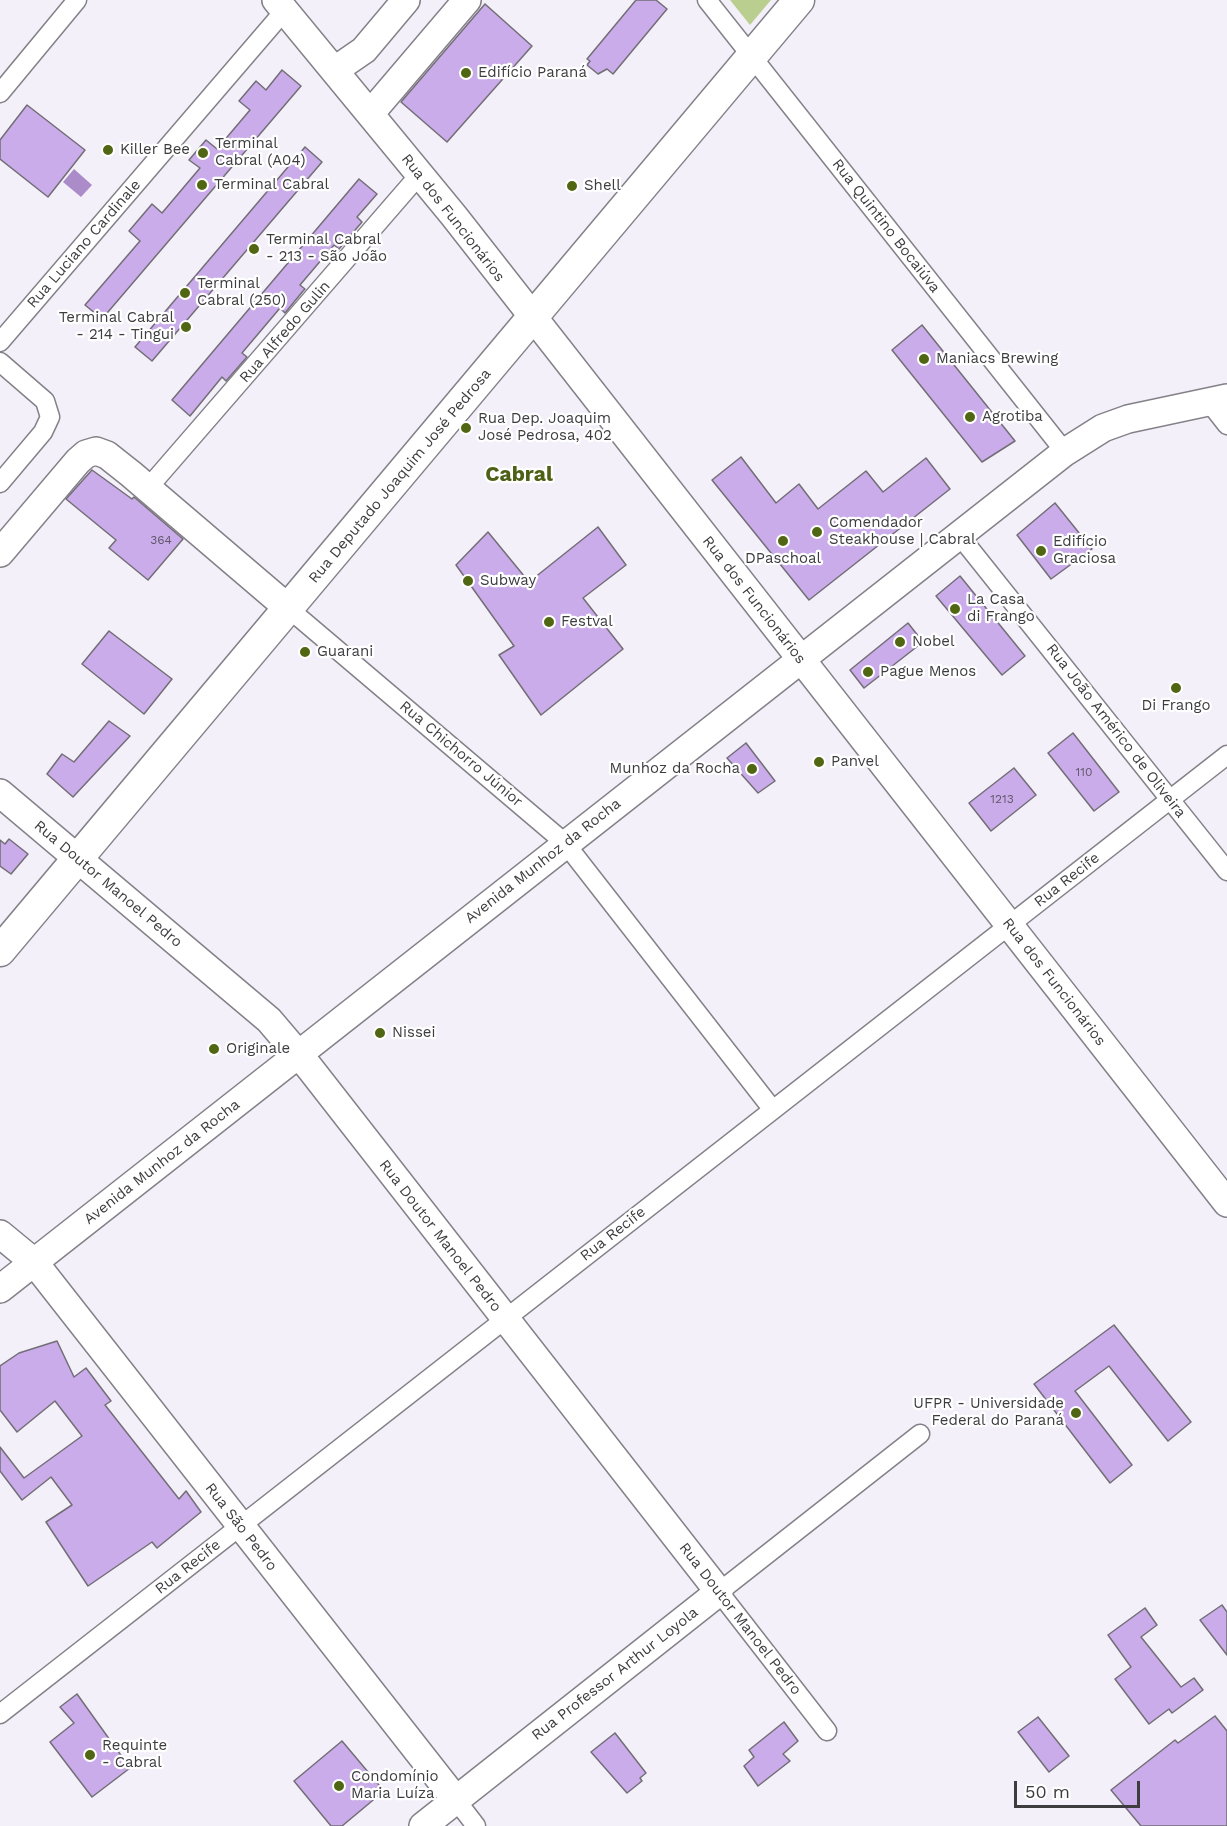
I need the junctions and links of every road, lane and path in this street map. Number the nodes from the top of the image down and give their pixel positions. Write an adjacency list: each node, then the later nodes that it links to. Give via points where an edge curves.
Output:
1 (77, 0): 9 (street)
2 (406, 0): 8 (street, via 364,50)
3 (466, 0): 10 (street)
4 (707, 0): 7 (street, Rua Quintino Bocaiúva)
5 (800, 0): 7 (main road, Rua Deputado Joaquim José Pedrosa)
6 (281, 5): 8 (street, Rua dos Funcionários); 13 (street, Rua Luciano Cardinale)
7 (752, 57): 12 (main road, Rua Deputado Joaquim José Pedrosa); 17 (street, Rua Quintino Bocaiúva)
8 (334, 70): 10 (street, Rua dos Funcionários)
9 (0, 93)
10 (370, 114): 11 (street, Rua dos Funcionários)
11 (420, 174): 12 (street, Rua dos Funcionários); 18 (street, Rua Alfredo Gulin)
12 (533, 318): 22 (main road, Rua Deputado Joaquim José Pedrosa); 23 (street, Rua dos Funcionários)
13 (0, 342)
14 (0, 362): 19 (street, via 45,401 50,417)
15 (1218, 400): 16 (street); 17 (street, Avenida Munhoz da Rocha, via 1128,419 1103,428)
16 (1227, 425)
17 (1065, 452): 20 (street, Avenida Munhoz da Rocha)
18 (139, 481): 21 (street, Rua Chichorro Júnior, via 107,455 96,451 78,461); 22 (street, Rua Chichorro Júnior)
19 (0, 483)
20 (959, 535): 23 (street, Avenida Munhoz da Rocha); 26 (street, Rua João Américo de Oliveira)
21 (0, 553)
22 (288, 608): 27 (street, Rua Chichorro Júnior); 28 (main road, Rua Deputado Joaquim José Pedrosa)
23 (801, 659): 27 (street, Avenida Munhoz da Rocha); 30 (street, Rua dos Funcionários)
24 (1227, 755): 26 (street, Rua Recife)
25 (0, 793): 28 (street, Rua Doutor Manoel Pedro)
26 (1170, 800): 29 (street, Rua João Américo de Oliveira); 30 (street, Rua Recife)
27 (565, 843): 33 (street, Avenida Munhoz da Rocha); 34 (street, Rua Chichorro Júnior)
28 (77, 858): 31 (main road, Rua Deputado Joaquim José Pedrosa); 32 (street, Rua Doutor Manoel Pedro)
29 (1227, 871)
30 (1010, 925): 34 (street, Rua Recife); 36 (street, Rua dos Funcionários)
31 (0, 951)
32 (269, 1020): 33 (street, Rua Doutor Manoel Pedro); 35 (street, via 277,1043 271,1059)
33 (298, 1054): 35 (street, Avenida Munhoz da Rocha); 40 (street, Rua Doutor Manoel Pedro)
34 (773, 1110): 40 (street, Rua Recife)
35 (206, 1127): 38 (street, Avenida Munhoz da Rocha)
36 (1227, 1203)
37 (0, 1234): 38 (street, Rua São Pedro)
38 (34, 1262): 39 (street, Avenida Munhoz da Rocha); 42 (street, Rua São Pedro)
39 (0, 1289)
40 (505, 1319): 42 (street, Rua Recife); 43 (street, Rua Doutor Manoel Pedro)
41 (920, 1434): 43 (street, Rua Professor Arthur Loyola)
42 (241, 1526): 44 (street, Rua Recife); 46 (street, Rua São Pedro)
43 (719, 1592): 45 (street, Rua Doutor Manoel Pedro); 46 (street, Rua Professor Arthur Loyola)
44 (0, 1714)
45 (827, 1731)
46 (456, 1800): 47 (street, Rua Professor Arthur Loyola); 48 (street, Rua São Pedro)
47 (423, 1826)
48 (476, 1826)

